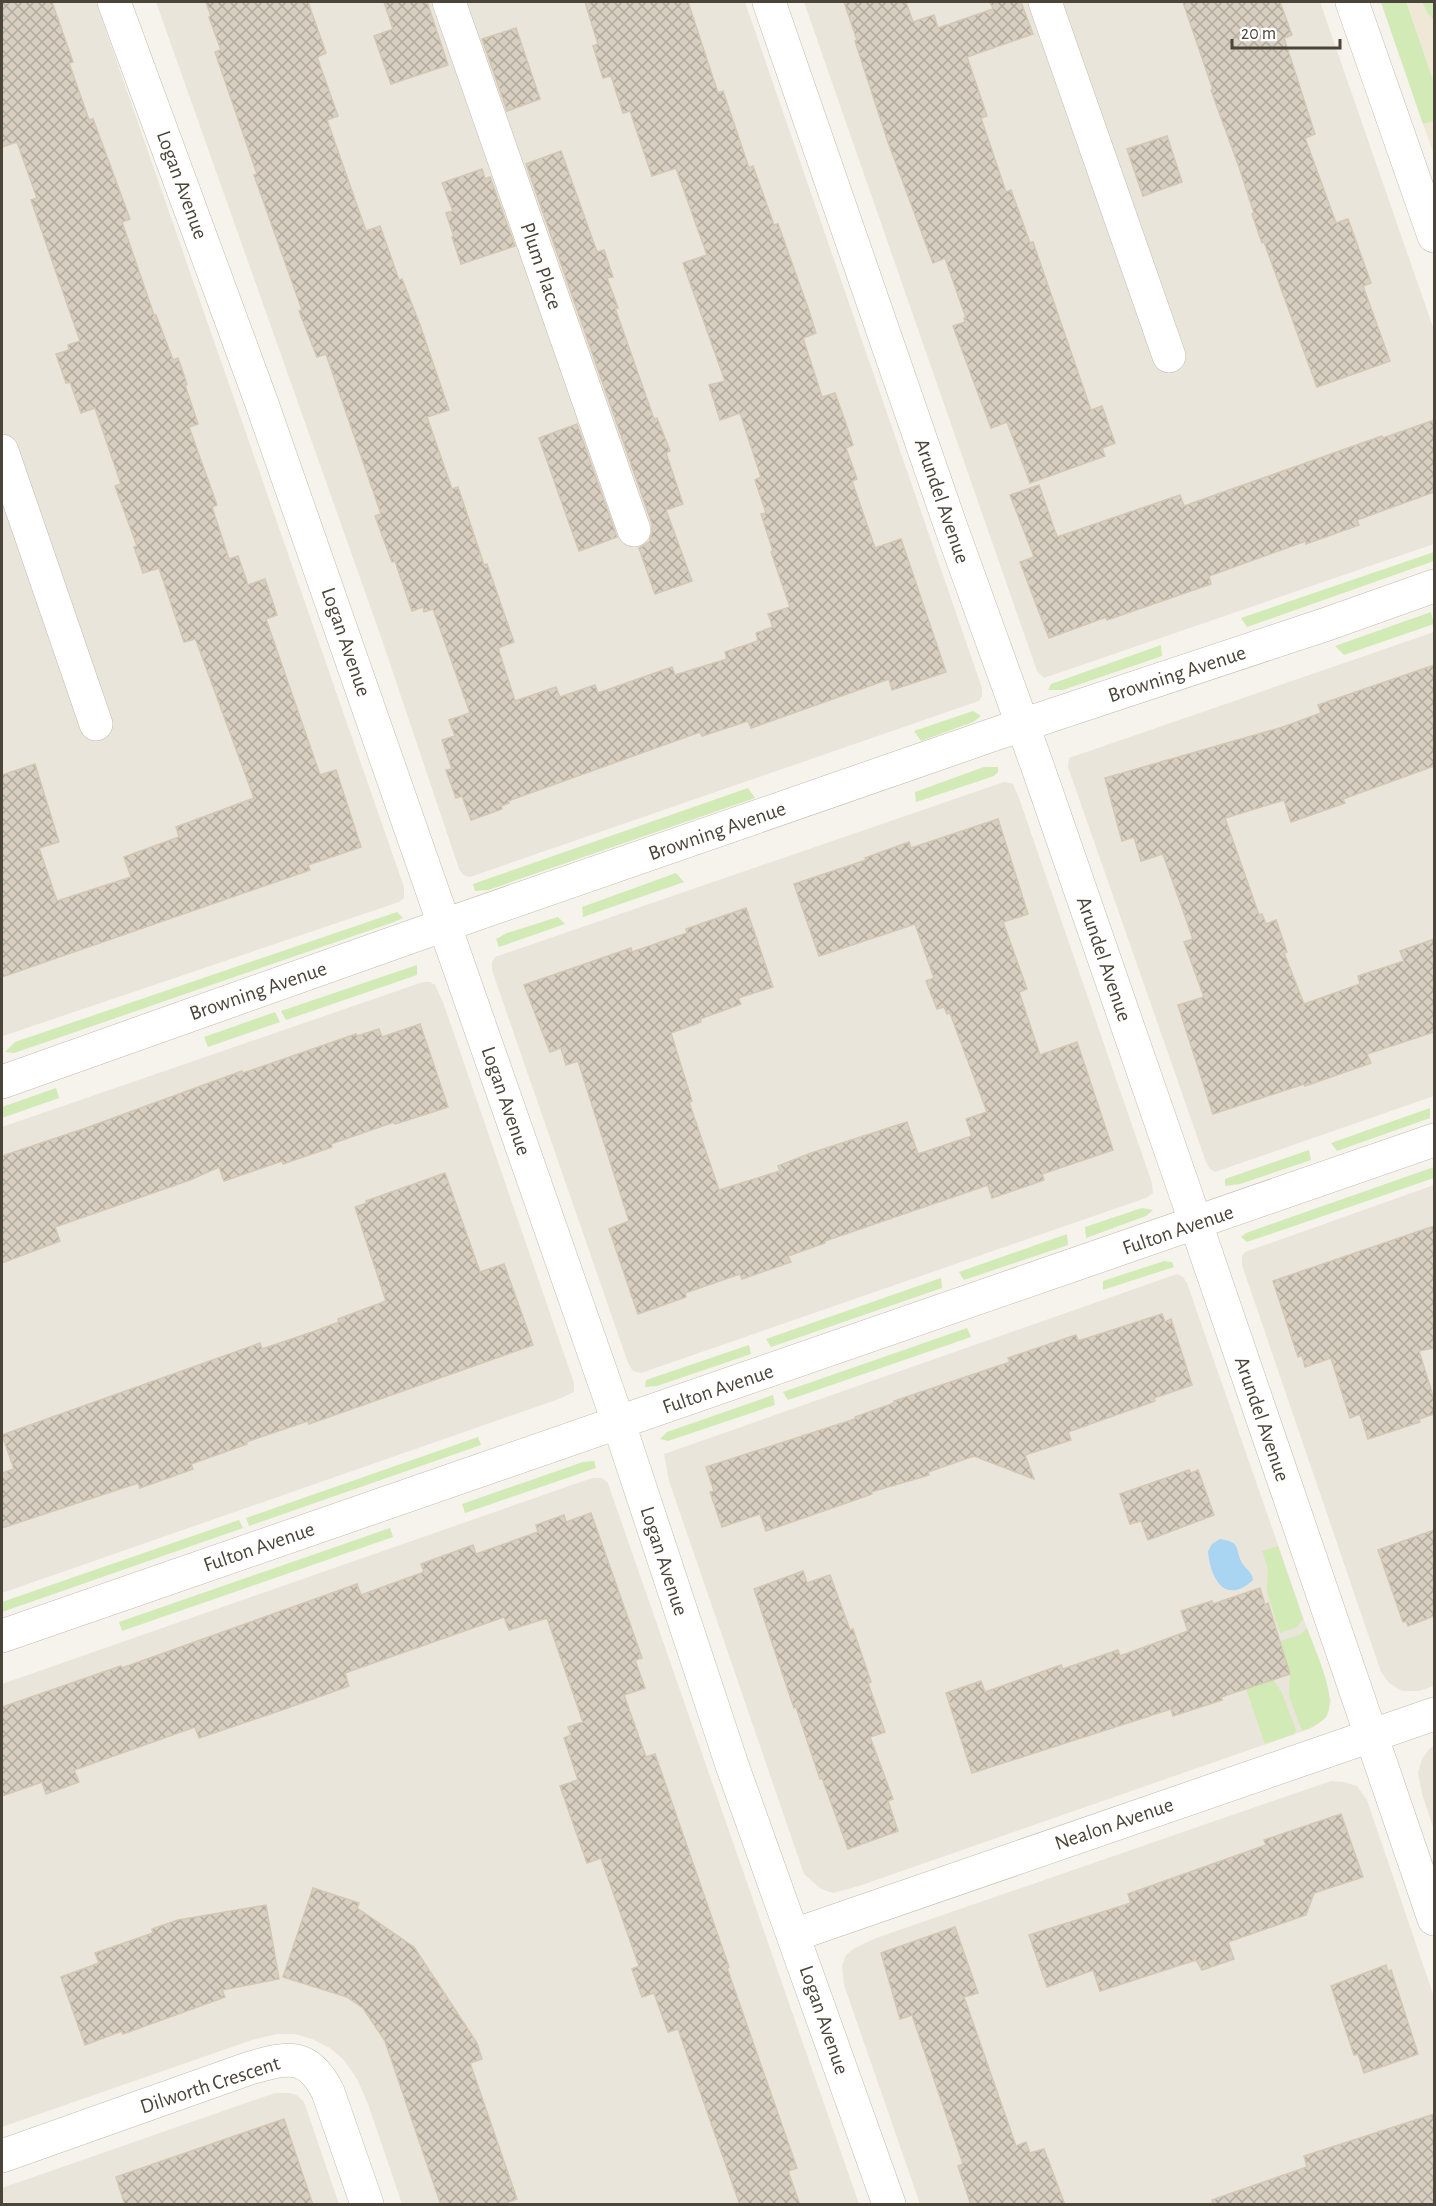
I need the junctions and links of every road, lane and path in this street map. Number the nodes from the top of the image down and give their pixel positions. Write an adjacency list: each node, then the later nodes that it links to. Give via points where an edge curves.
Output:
1 (114, 2): 13 (street, Logan Avenue, via 261,400)
2 (449, 2): 9 (street, Plum Place)
3 (769, 2): 12 (street, Arundel Avenue)
4 (1045, 2): 7 (street)
5 (1352, 2): 6 (street)
6 (1434, 236)
7 (1169, 356)
8 (2, 450): 11 (street)
9 (634, 530)
10 (1434, 586): 12 (street, Browning Avenue)
11 (96, 724)
12 (1023, 726): 13 (street, Browning Avenue); 16 (street, Arundel Avenue)
13 (445, 926): 14 (street, Browning Avenue); 17 (street, Logan Avenue)
14 (2, 1082)
15 (1434, 1140): 16 (street, Fulton Avenue)
16 (1196, 1224): 17 (street, Fulton Avenue); 20 (street, Arundel Avenue)
17 (619, 1424): 18 (street, Fulton Avenue); 22 (street, Logan Avenue, via 732,1765)
18 (2, 1636)
19 (1434, 1714): 20 (street, Nealon Avenue)
20 (1371, 1736): 21 (street, Arundel Avenue); 22 (street, Nealon Avenue)
21 (1434, 1919)
22 (794, 1935): 25 (street, Logan Avenue)
23 (2, 2156): 24 (street, Dilworth Crescent, via 250,2068 275,2060 297,2060 320,2077 328,2092)
24 (367, 2205)
25 (889, 2205)

